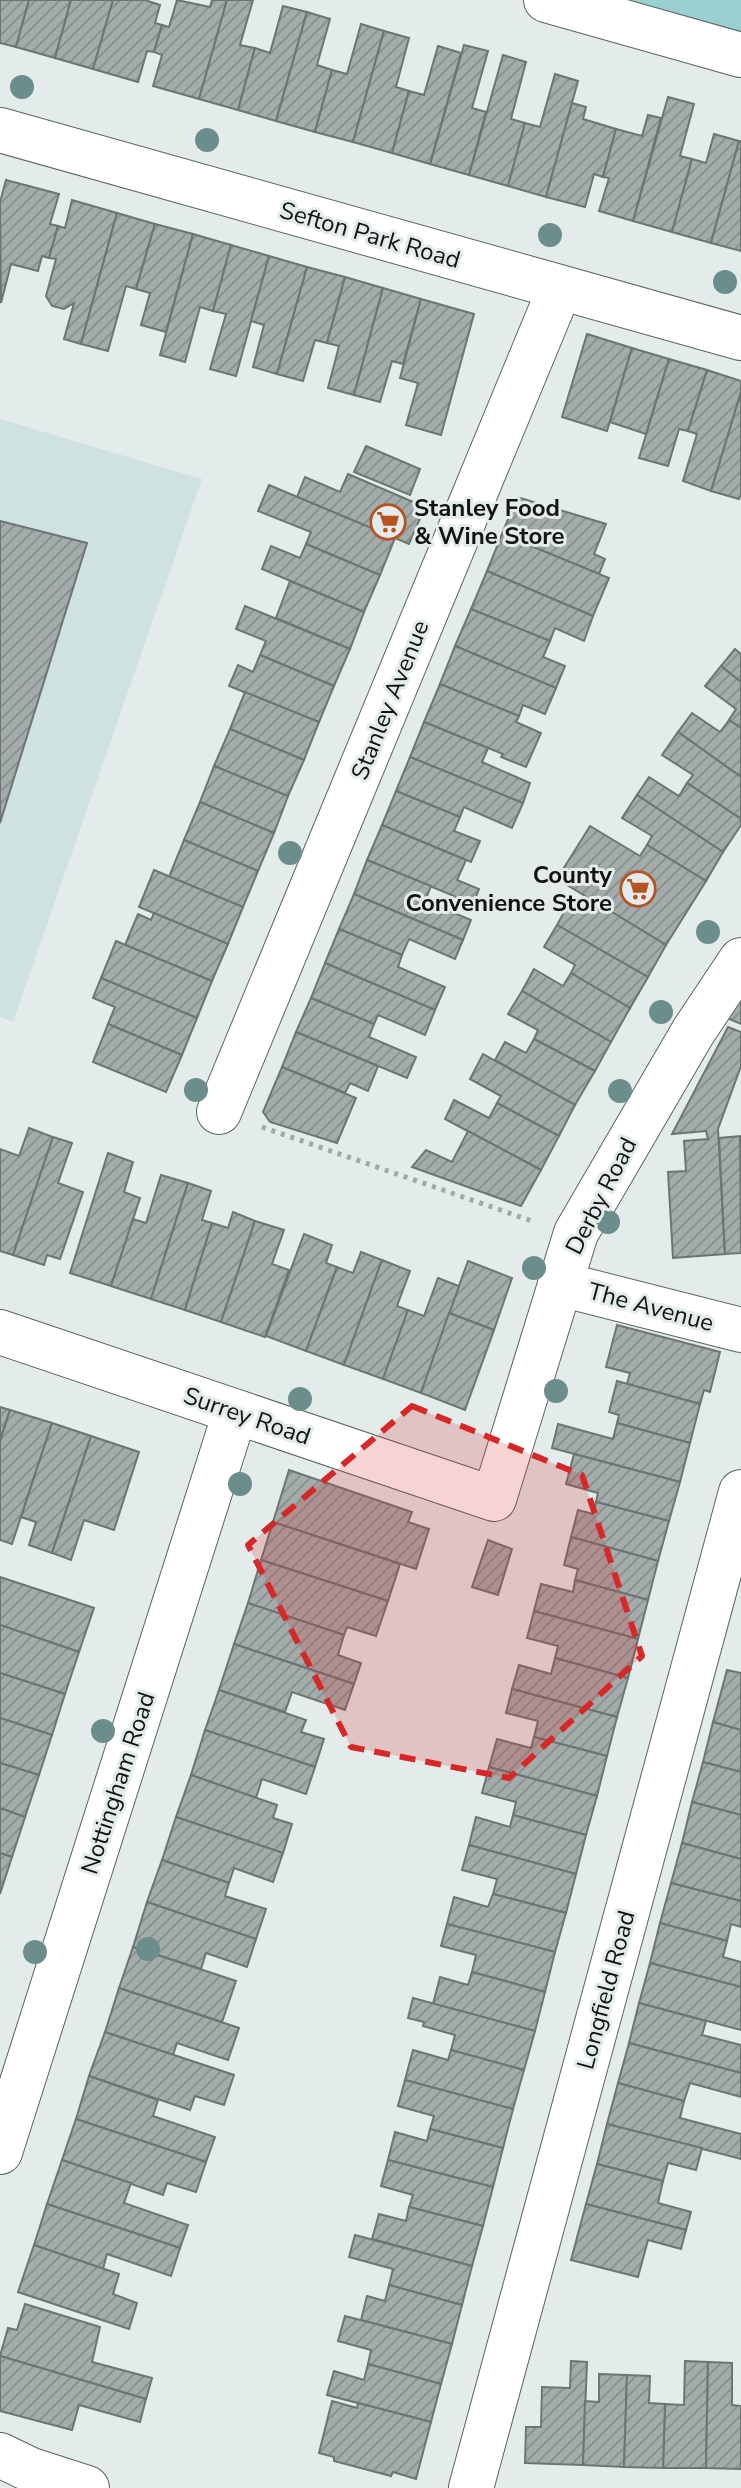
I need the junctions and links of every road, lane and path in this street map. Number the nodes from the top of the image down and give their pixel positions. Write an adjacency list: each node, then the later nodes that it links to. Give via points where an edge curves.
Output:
1 (546, 0): 2 (street)
2 (741, 55)
3 (0, 130): 4 (street, Sefton Park Road)
4 (560, 288): 5 (street, Sefton Park Road); 7 (street, Stanley Avenue)
5 (741, 338)
6 (741, 960): 8 (street, Derby Road)
7 (219, 1112): 8 (path)
8 (576, 1233): 9 (street, Derby Road)
9 (560, 1284): 10 (street, The Avenue); 14 (street, Derby Road)
10 (741, 1330)
11 (0, 1332): 12 (street, Surrey Road)
12 (235, 1413): 14 (street, Surrey Road); 15 (street, Nottingham Road)
13 (741, 1492): 18 (street, Longfield Road)
14 (494, 1499)
15 (0, 2152)
16 (21, 2471): 17 (street)
17 (87, 2488)
18 (471, 2488)

